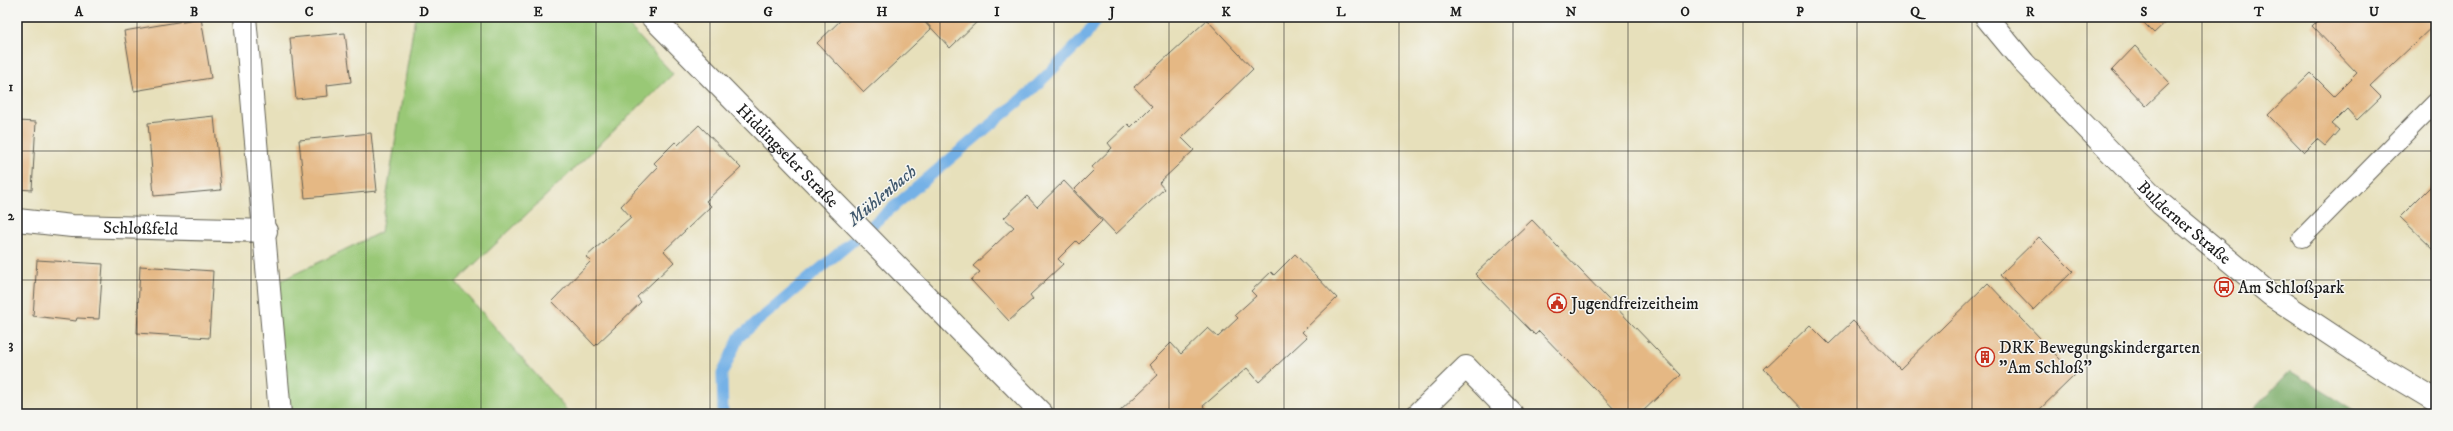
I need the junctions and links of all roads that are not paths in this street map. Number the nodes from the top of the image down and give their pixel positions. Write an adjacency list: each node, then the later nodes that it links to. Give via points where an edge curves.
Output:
1 (245, 17): 6 (street)
2 (1986, 17): 8 (street, Bulderner Straße, via 2024,63 2161,204 2271,295)
3 (660, 19): 10 (street, Hiddingseler Straße)
4 (2436, 102): 7 (lane)
5 (17, 220): 6 (street, Schloßfeld, via 72,226)
6 (266, 232): 9 (street)
7 (2302, 238)
8 (2436, 402)
9 (280, 414)
10 (1042, 414)
11 (1418, 414): 12 (street, via 1466,368)
12 (1512, 414)

